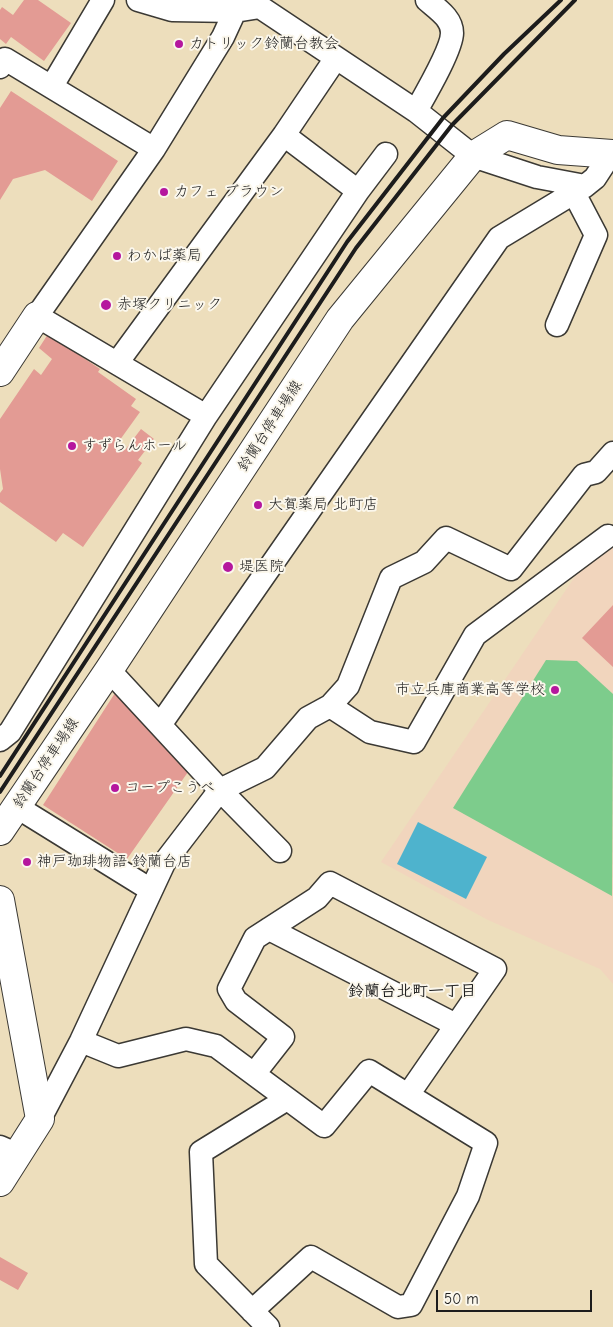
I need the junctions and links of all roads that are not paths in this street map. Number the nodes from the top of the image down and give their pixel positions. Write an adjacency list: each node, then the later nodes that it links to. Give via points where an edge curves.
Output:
1 (103, 0): 7 (street)
2 (138, 0): 4 (street, via 172,10)
3 (427, 0): 8 (street, via 446,16 452,32 449,46)
4 (234, 11): 5 (street, via 260,6); 10 (street, via 223,37)
5 (336, 58): 8 (street); 9 (street)
6 (0, 67): 7 (street, via 5,59)
7 (52, 86): 10 (street)
8 (416, 111): 13 (street)
9 (284, 135): 15 (street); 18 (street)
10 (154, 149): 16 (street)
11 (386, 154): 15 (street)
12 (611, 154): 13 (main road, 鈴蘭台停車場線, via 558,150 507,136); 14 (street, via 595,178)
13 (473, 156): 14 (street); 23 (main road, 鈴蘭台停車場線, via 340,319)
14 (579, 189): 17 (street, via 596,235); 25 (street, via 499,238)
15 (358, 191): 20 (street)
16 (37, 316): 18 (street); 19 (main road)
17 (557, 325)
18 (117, 363): 20 (street)
19 (0, 372)
20 (206, 416): 26 (street, via 10,732)
21 (613, 453): 24 (street, via 596,472 584,475 512,569 446,538 424,562 391,578 348,686)
22 (608, 536): 24 (street, via 475,636 414,742 370,732)
23 (109, 670): 25 (street); 28 (main road, 鈴蘭台停車場線)
24 (330, 706): 27 (street, via 308,718 265,768)
25 (160, 725): 27 (street)
26 (0, 740)
27 (220, 790): 29 (street); 30 (street, via 164,863)
28 (6, 817): 30 (street)
29 (280, 851)
30 (151, 890): 34 (street)
31 (0, 900): 38 (main road)
32 (269, 929): 33 (street); 33 (street, via 317,898 330,883 495,969); 35 (street, via 255,938 229,989 236,1001 283,1036)
33 (456, 1025): 36 (street)
34 (81, 1041): 35 (street, via 118,1056 186,1039 216,1046); 38 (street)
35 (254, 1074): 37 (street)
36 (408, 1095): 37 (street, via 369,1071 324,1126); 41 (street, via 486,1143 468,1196 411,1305 398,1307 311,1257)
37 (288, 1099): 41 (street, via 201,1152 206,1264)
38 (40, 1119): 39 (main road)
39 (8, 1150): 40 (main road)
40 (0, 1182)
41 (252, 1311): 42 (street)
42 (268, 1327)

